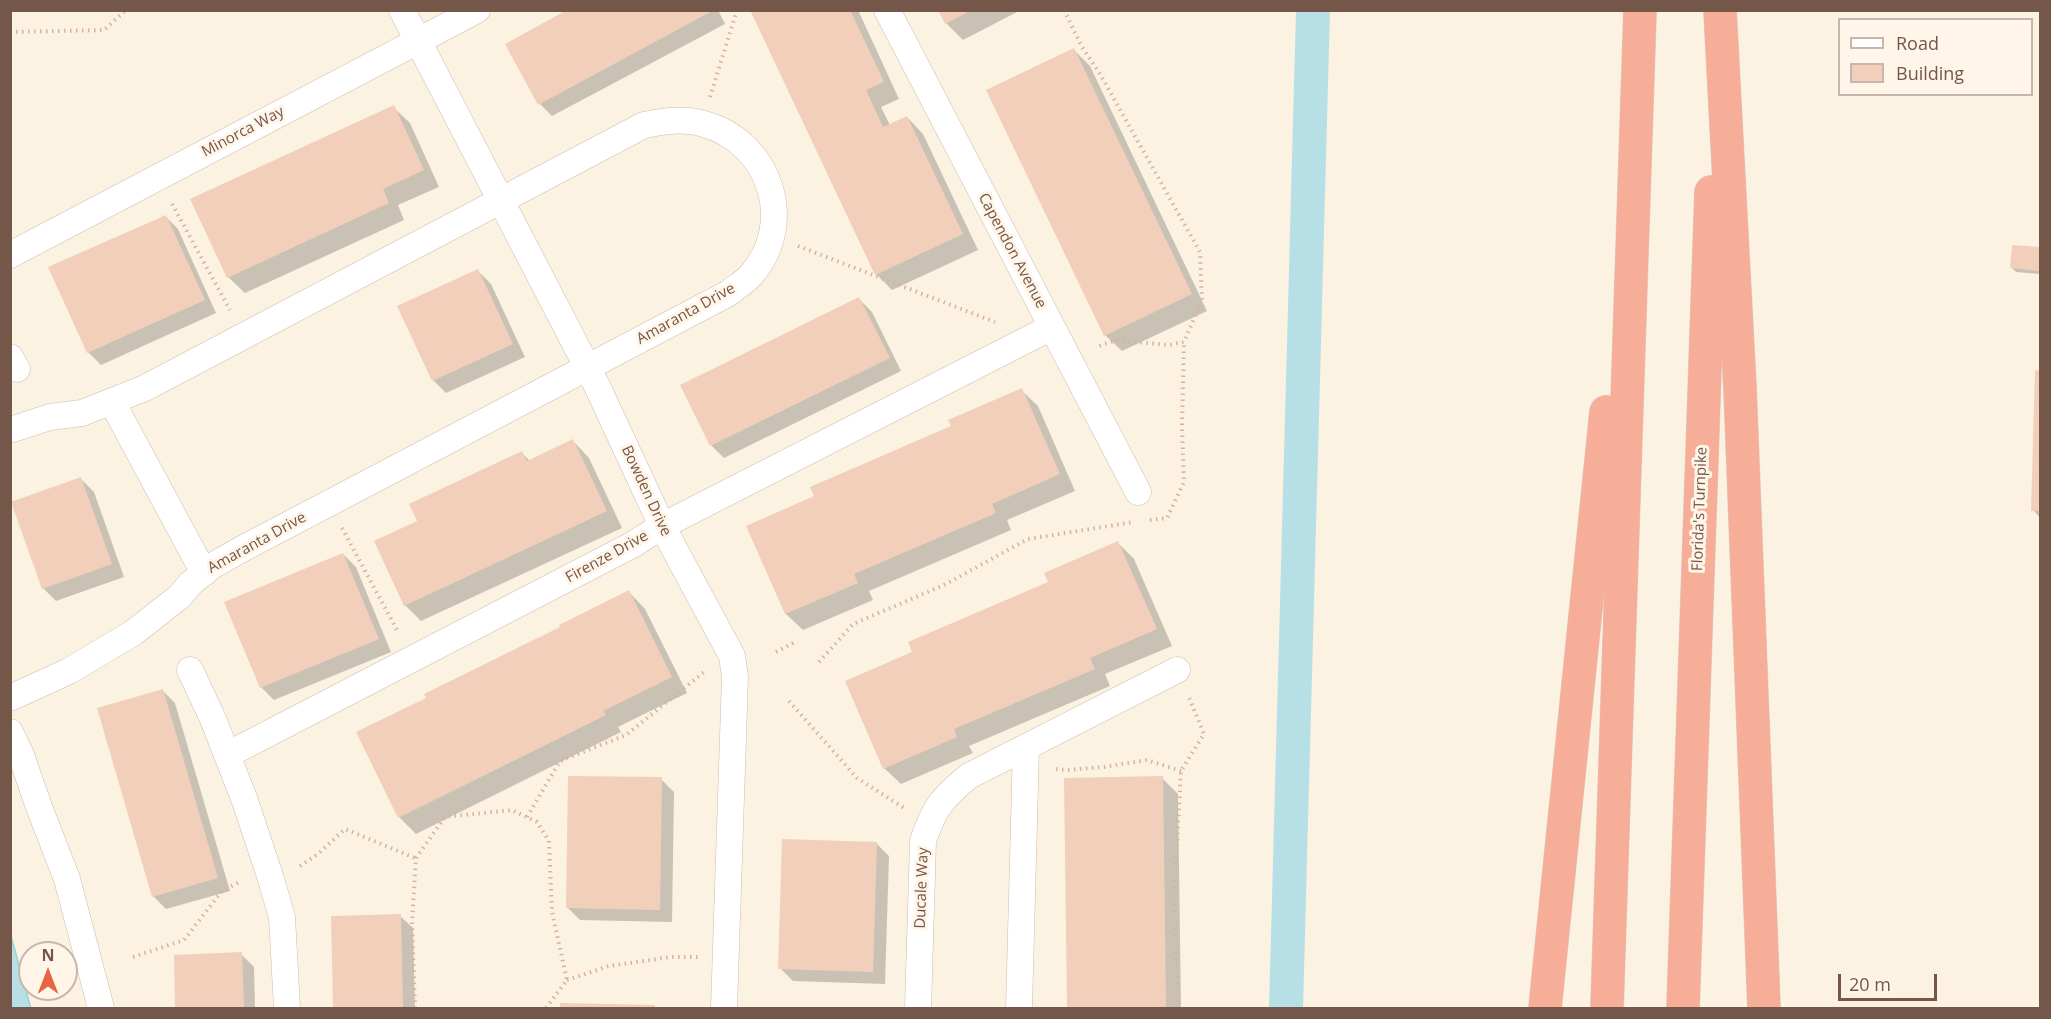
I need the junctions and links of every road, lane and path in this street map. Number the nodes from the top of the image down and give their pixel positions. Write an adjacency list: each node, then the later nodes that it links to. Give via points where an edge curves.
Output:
1 (126, 10): 9 (path, via 104,30)
2 (402, 10): 10 (street, Bowden Drive)
3 (477, 10): 10 (street, Minorca Way)
4 (737, 10): 11 (path)
5 (887, 10): 19 (street, Capendon Avenue)
6 (1064, 10): 20 (path, via 1200,252 1202,300)
7 (1640, 10): 12 (highway)
8 (1719, 10): 60 (highway, Florida's Turnpike); 61 (highway, via 1740,388)
9 (10, 32)
10 (418, 40): 13 (street, Minorca Way); 14 (street, Bowden Drive)
11 (708, 104)
12 (1635, 133): 58 (highway); 59 (highway)
13 (158, 177): 16 (street, Minorca Way); 17 (path)
14 (501, 200): 22 (street, Bowden Drive); 22 (street, Amaranta Drive, via 623,135 663,121 683,120 723,131 759,162 767,177 773,195 771,238 751,275 729,293); 23 (street, Amaranta Drive)
15 (788, 242): 18 (path)
16 (10, 255)
17 (233, 316)
18 (1004, 326)
19 (1052, 327): 25 (street, Capendon Avenue); 27 (street, Firenze Drive)
20 (1184, 342): 21 (path, via 1170,345 1116,340); 32 (path, via 1184,482 1167,518 1028,539 944,585 853,624)
21 (1095, 347)
22 (587, 368): 27 (street, Bowden Drive); 28 (street, Amaranta Drive, via 242,549)
23 (112, 402): 24 (street, Amaranta Drive); 28 (street)
24 (10, 430)
25 (1138, 492)
26 (341, 526): 31 (path)
27 (662, 526): 31 (street, Firenze Drive); 54 (street, Bowden Drive, via 732,656 735,677)
28 (204, 573): 36 (street, Amaranta Drive, via 133,633 69,671)
29 (795, 642): 30 (path)
30 (776, 652)
31 (413, 659): 39 (street, Firenze Drive)
32 (819, 662)
33 (190, 670): 39 (street)
34 (705, 670): 42 (path, via 626,735 560,761)
35 (1177, 670): 40 (street, Ducale Way); 41 (path, via 1204,734)
36 (10, 698)
37 (789, 701): 43 (path, via 857,778 903,808)
38 (10, 732): 50 (street, via 67,879)
39 (227, 756): 51 (street, via 282,917)
40 (1026, 757): 41 (path, via 1067,770 1147,760); 43 (street, Ducale Way, via 969,776 945,795); 56 (street)
41 (1181, 771): 57 (path, via 1174,898)
42 (526, 817): 44 (path, via 512,810 445,817); 49 (path, via 537,822 549,841 552,912)
43 (930, 819): 55 (street, Ducale Way, via 923,841)
44 (416, 858): 45 (path, via 345,829); 52 (path, via 412,922)
45 (300, 866)
46 (246, 878): 47 (path, via 221,892 184,940)
47 (133, 957)
48 (702, 957): 49 (path, via 609,966)
49 (567, 980): 53 (path)
50 (101, 1008)
51 (287, 1008)
52 (416, 1008)
53 (546, 1008)
54 (724, 1008)
55 (918, 1008)
56 (1019, 1008)
57 (1179, 1008)
58 (1545, 1008)
59 (1607, 1008)
60 (1683, 1008)
61 (1764, 1008)

